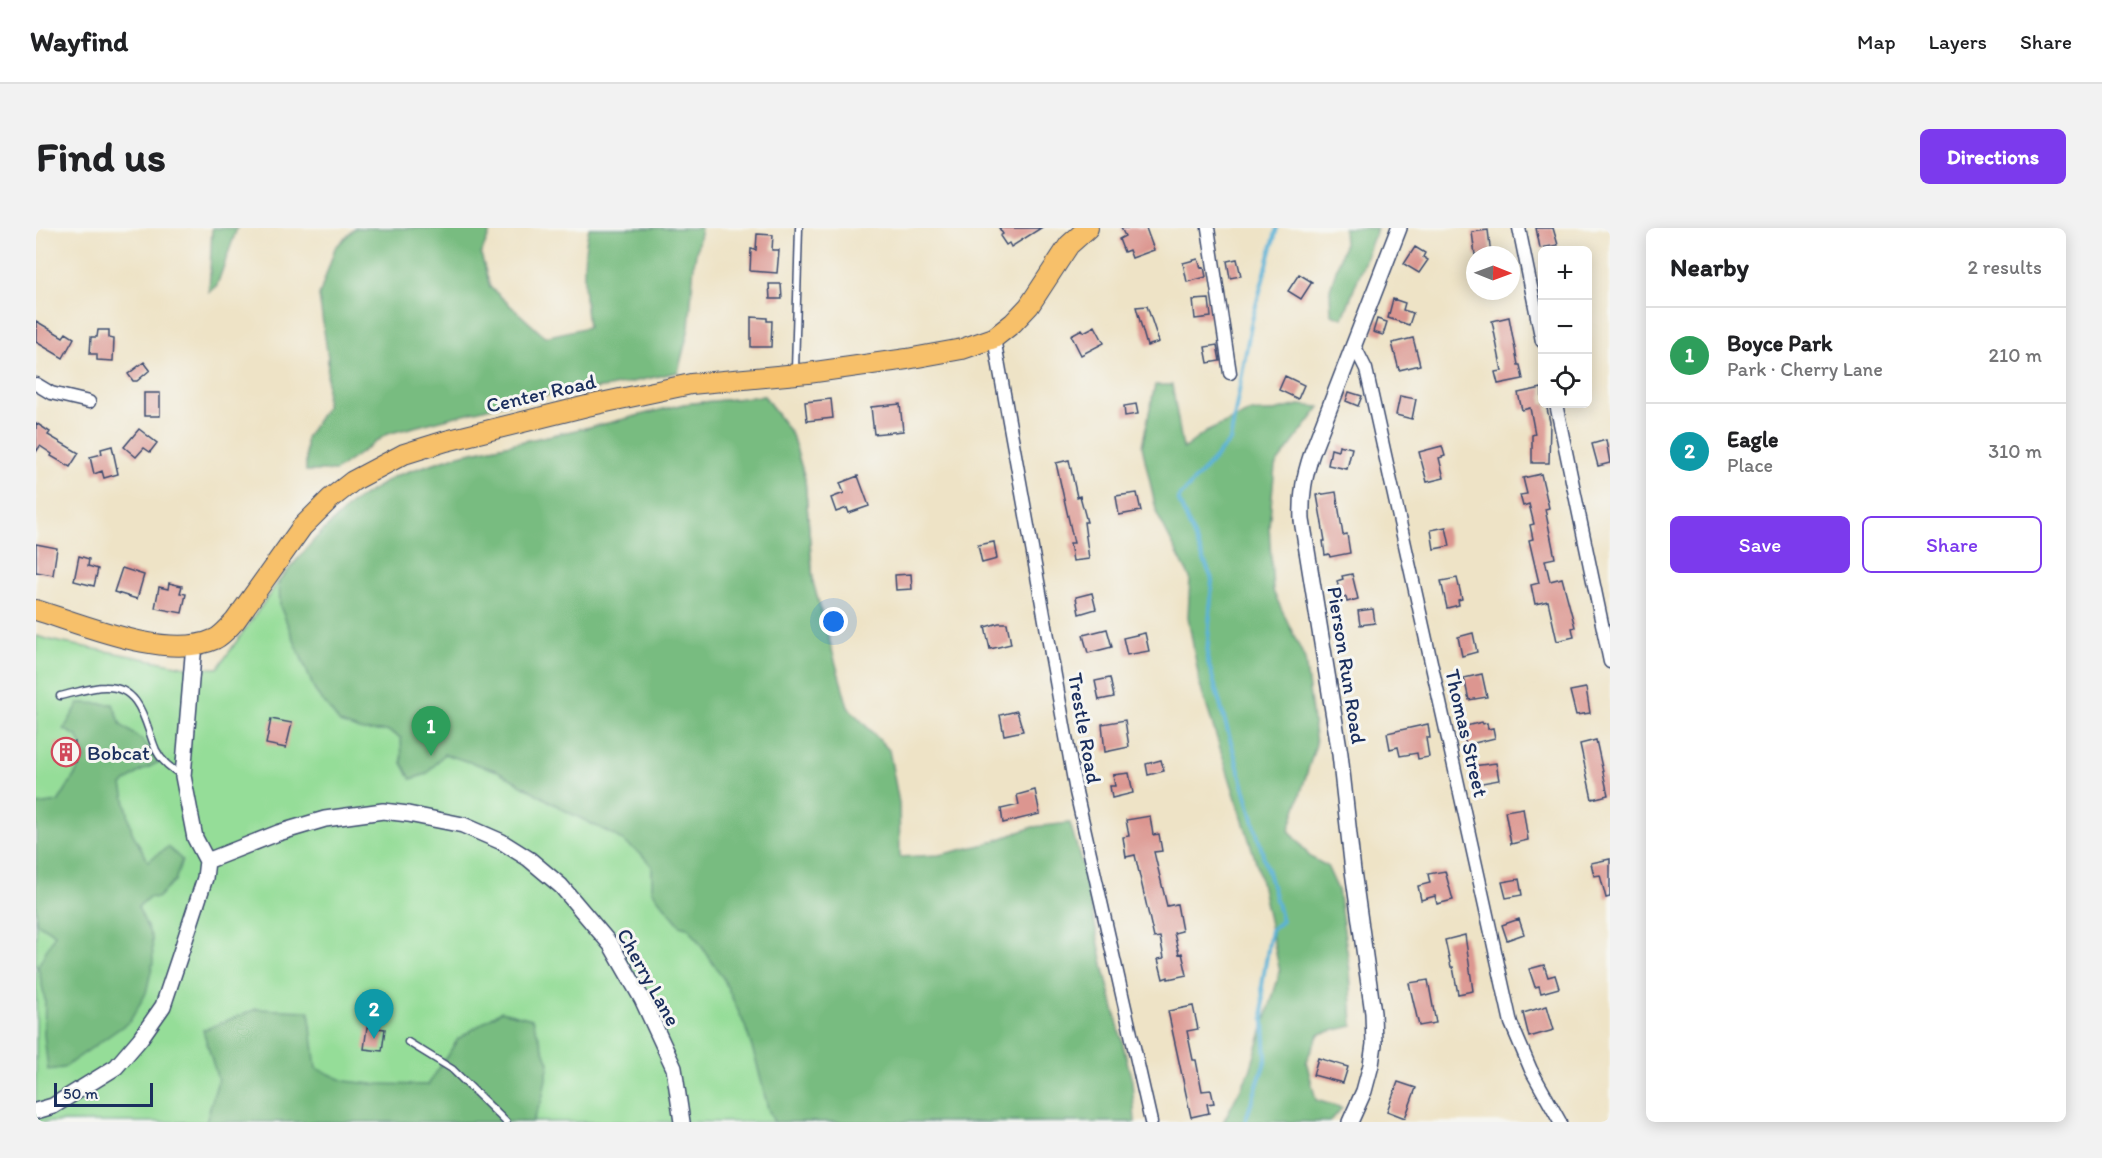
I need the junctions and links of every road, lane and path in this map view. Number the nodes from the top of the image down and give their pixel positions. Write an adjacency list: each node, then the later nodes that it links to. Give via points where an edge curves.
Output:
1 (799, 228): 10 (lane)
2 (1088, 228): 7 (main road, Center Road, via 1069,245 1029,306)
3 (1208, 228): 9 (street)
4 (1400, 228): 8 (street, Pierson Run Road)
5 (1519, 228): 6 (street)
6 (1538, 321)
7 (994, 338): 10 (main road, Center Road, via 962,349 907,359); 24 (street, Trestle Road, via 1076,792)
8 (1354, 345): 25 (street, Pierson Run Road, via 1312,453 1301,498 1340,754 1373,1013 1371,1065); 26 (street, Thomas Street, via 1366,369 1511,1023)
9 (1230, 373)
10 (795, 374): 15 (main road, Center Road, via 691,384 404,454 353,481 330,499 302,527 225,632 214,640)
11 (36, 384): 12 (street, via 51,393)
12 (89, 402)
13 (1557, 408): 16 (street)
14 (36, 609): 15 (main road, Center Road, via 135,640 169,646)
15 (194, 644): 18 (street)
16 (1610, 662)
17 (60, 696): 18 (lane, via 105,687 121,689 136,700 157,751 168,767)
18 (183, 776): 19 (street, via 195,838)
19 (207, 861): 21 (street, via 205,878 163,1006 116,1067 53,1106); 23 (street, Cherry Lane, via 325,819 383,811 463,825 502,842 561,886 610,945 642,999 674,1068)
20 (408, 1042): 22 (lane, via 452,1069)
21 (36, 1111)
22 (506, 1122)
23 (682, 1122)
24 (1151, 1122)
25 (1350, 1122)
26 (1560, 1122)

